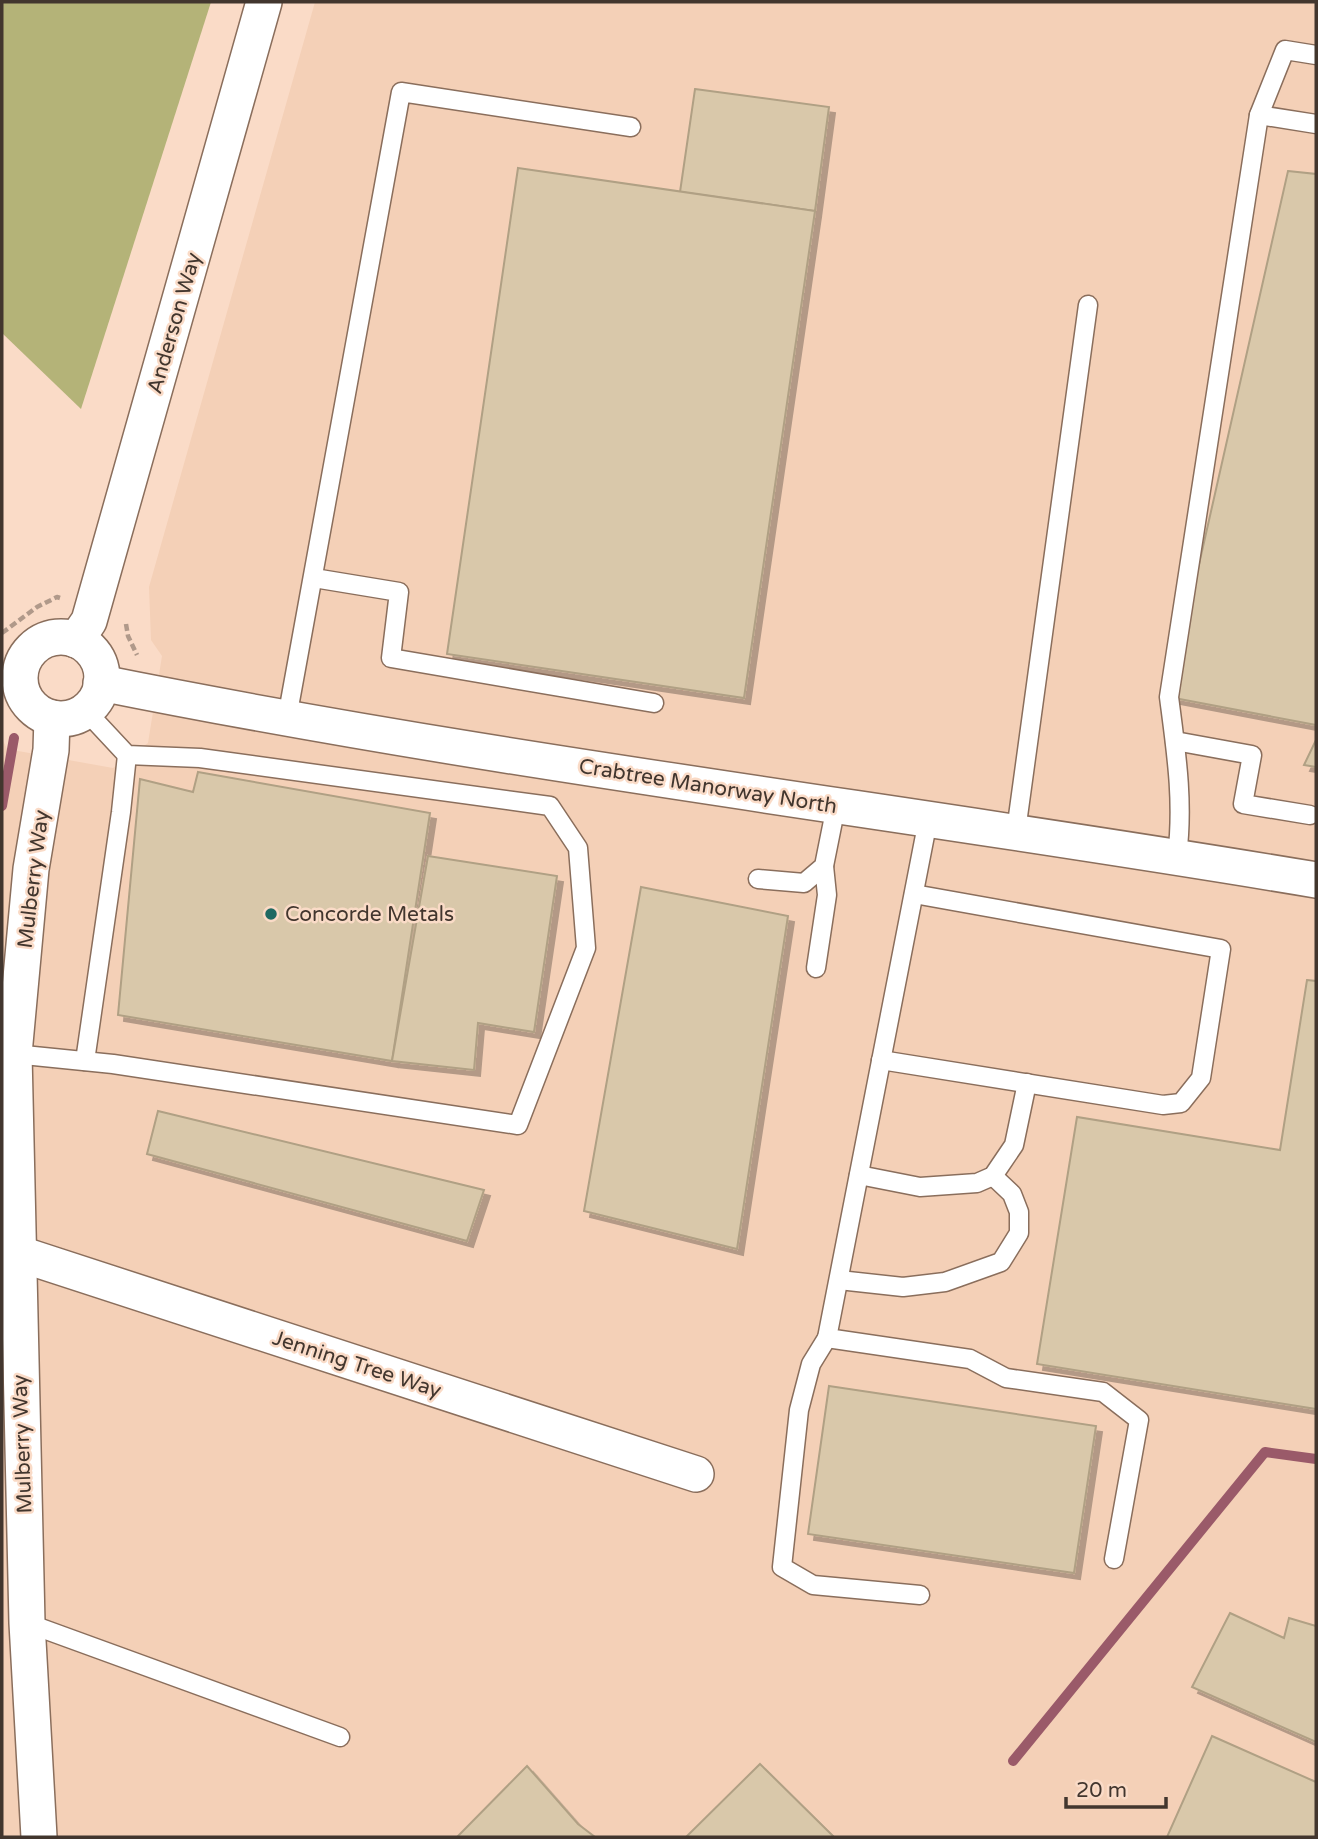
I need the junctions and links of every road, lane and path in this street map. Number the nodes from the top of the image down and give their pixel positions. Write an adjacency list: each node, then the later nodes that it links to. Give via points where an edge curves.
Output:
1 (264, 2): 11 (street, Anderson Way, via 89,621)
2 (1316, 55): 3 (lane, via 1285,50)
3 (1259, 115): 4 (lane); 18 (lane, via 1169,697)
4 (1316, 124)
5 (631, 127): 7 (lane, via 401,92)
6 (1088, 304): 23 (lane)
7 (314, 578): 15 (lane, via 399,593 390,658); 17 (lane)
8 (57, 597): 10 (path)
9 (125, 617): 12 (path)
10 (2, 633)
11 (76, 640): 13 (street, via 48,639 32,648); 14 (street, via 86,646 100,668)
12 (138, 656)
13 (11, 672): 16 (street, via 30,706)
14 (93, 697): 16 (street, Crabtree Manorway North, via 79,715); 17 (street, Crabtree Manorway North); 19 (lane)
15 (654, 703)
16 (52, 718): 30 (street, Mulberry Way)
17 (287, 719): 20 (street, Crabtree Manorway North)
18 (1175, 741): 21 (lane, via 1252,755 1243,804); 24 (lane, via 1181,794)
19 (127, 755): 32 (lane); 32 (lane, via 200,758 550,806 578,848 586,948 518,1125)
20 (836, 806): 22 (street, Crabtree Manorway North); 25 (lane)
21 (1310, 815)
22 (928, 820): 23 (street, Crabtree Manorway North); 28 (lane)
23 (1016, 831): 24 (street, Crabtree Manorway North)
24 (1177, 856): 27 (street, Crabtree Manorway North)
25 (824, 866): 26 (lane, via 804,883); 29 (lane, via 827,895)
26 (758, 879)
27 (1316, 880)
28 (914, 894): 31 (lane); 33 (lane, via 1221,949 1201,1078 1181,1103 1163,1105)
29 (816, 968)
30 (13, 1054): 32 (lane); 36 (street, Mulberry Way)
31 (881, 1060): 33 (lane); 34 (lane)
32 (85, 1061)
33 (1027, 1083): 35 (lane, via 1014,1145)
34 (859, 1175): 35 (lane, via 920,1187 977,1183); 37 (lane)
35 (993, 1176): 37 (lane, via 1012,1194 1019,1212 1018,1233 1001,1262 945,1282 903,1287)
36 (17, 1253): 39 (street, Jenning Tree Way); 42 (street, Mulberry Way)
37 (839, 1280): 38 (lane)
38 (827, 1338): 40 (lane, via 970,1359 1006,1378 1103,1392 1139,1420); 41 (lane, via 811,1364 799,1409 782,1567 813,1585)
39 (696, 1474)
40 (1114, 1559)
41 (919, 1595)
42 (27, 1623): 43 (lane); 44 (street, Mulberry Way)
43 (340, 1737)
44 (38, 1837)

